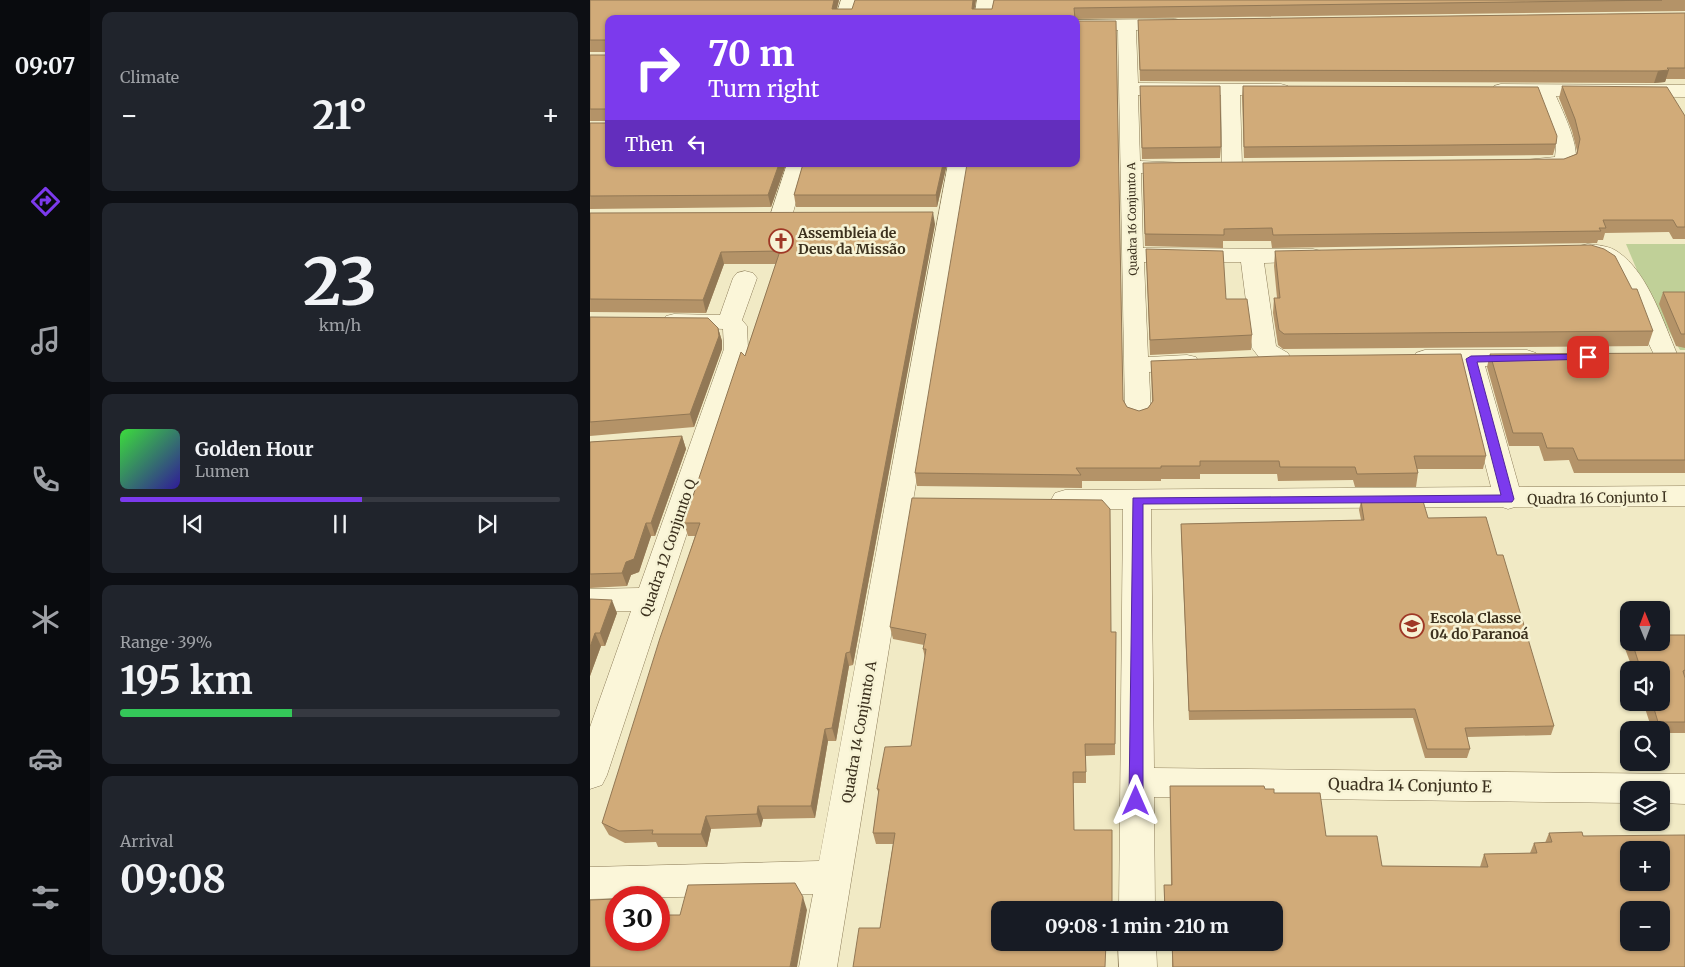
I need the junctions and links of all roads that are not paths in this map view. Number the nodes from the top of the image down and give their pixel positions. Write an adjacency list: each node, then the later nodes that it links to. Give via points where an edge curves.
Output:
1 (850, 0): 3 (street)
2 (986, 0): 4 (street)
3 (845, 15)
4 (984, 15)
5 (1196, 24): 7 (street)
6 (1080, 25): 7 (street)
7 (1127, 25): 8 (street, Quadra 16 Conjunto A)
8 (1130, 89): 9 (street); 17 (street, Quadra 16 Conjunto A)
9 (1230, 90): 10 (street); 17 (street, via 1226,166)
10 (1299, 90)
11 (1486, 90): 12 (street)
12 (1544, 90): 13 (street); 14 (street, via 1566,147 1565,161)
13 (1685, 91)
14 (1516, 164)
15 (796, 167): 18 (street)
16 (957, 167): 46 (street, Quadra 14 Conjunto A, via 939,215 911,498)
17 (1131, 167): 20 (street, Quadra 16 Conjunto A)
18 (781, 216)
19 (1568, 251): 27 (street, via 1604,253 1611,257 1629,276)
20 (1132, 254): 22 (street); 33 (street, Quadra 16 Conjunto A)
21 (1331, 255): 22 (street)
22 (1252, 257): 31 (street, via 1264,348 1271,356 1289,359)
23 (745, 278): 25 (street)
24 (649, 321): 25 (street)
25 (729, 322): 35 (street, Quadra 12 Conjunto Q, via 735,326 736,349)
26 (1637, 356): 27 (street)
27 (1676, 356)
28 (1402, 358): 30 (street)
29 (1549, 358): 30 (street)
30 (1471, 359): 38 (street)
31 (1241, 361)
32 (1213, 362): 33 (street)
33 (1136, 365): 34 (street, Quadra 16 Conjunto A)
34 (1138, 413)
35 (705, 437): 36 (street); 41 (street, Quadra 12 Conjunto Q)
36 (676, 439)
37 (1685, 496): 38 (street, Quadra 16 Conjunto I)
38 (1508, 499): 40 (street, Quadra 16 Conjunto I)
39 (1039, 500): 40 (street, Quadra 16 Conjunto I)
40 (1137, 500): 44 (street)
41 (650, 599): 42 (street); 43 (street, Quadra 12 Conjunto Q)
42 (590, 600)
43 (590, 776)
44 (1136, 782): 45 (street, Quadra 14 Conjunto E); 48 (street)
45 (1685, 788)
46 (832, 876): 47 (street); 50 (street, Quadra 14 Conjunto A)
47 (590, 883)
48 (1137, 901)
49 (1137, 951): 51 (street)
50 (818, 967)
51 (1138, 967)

